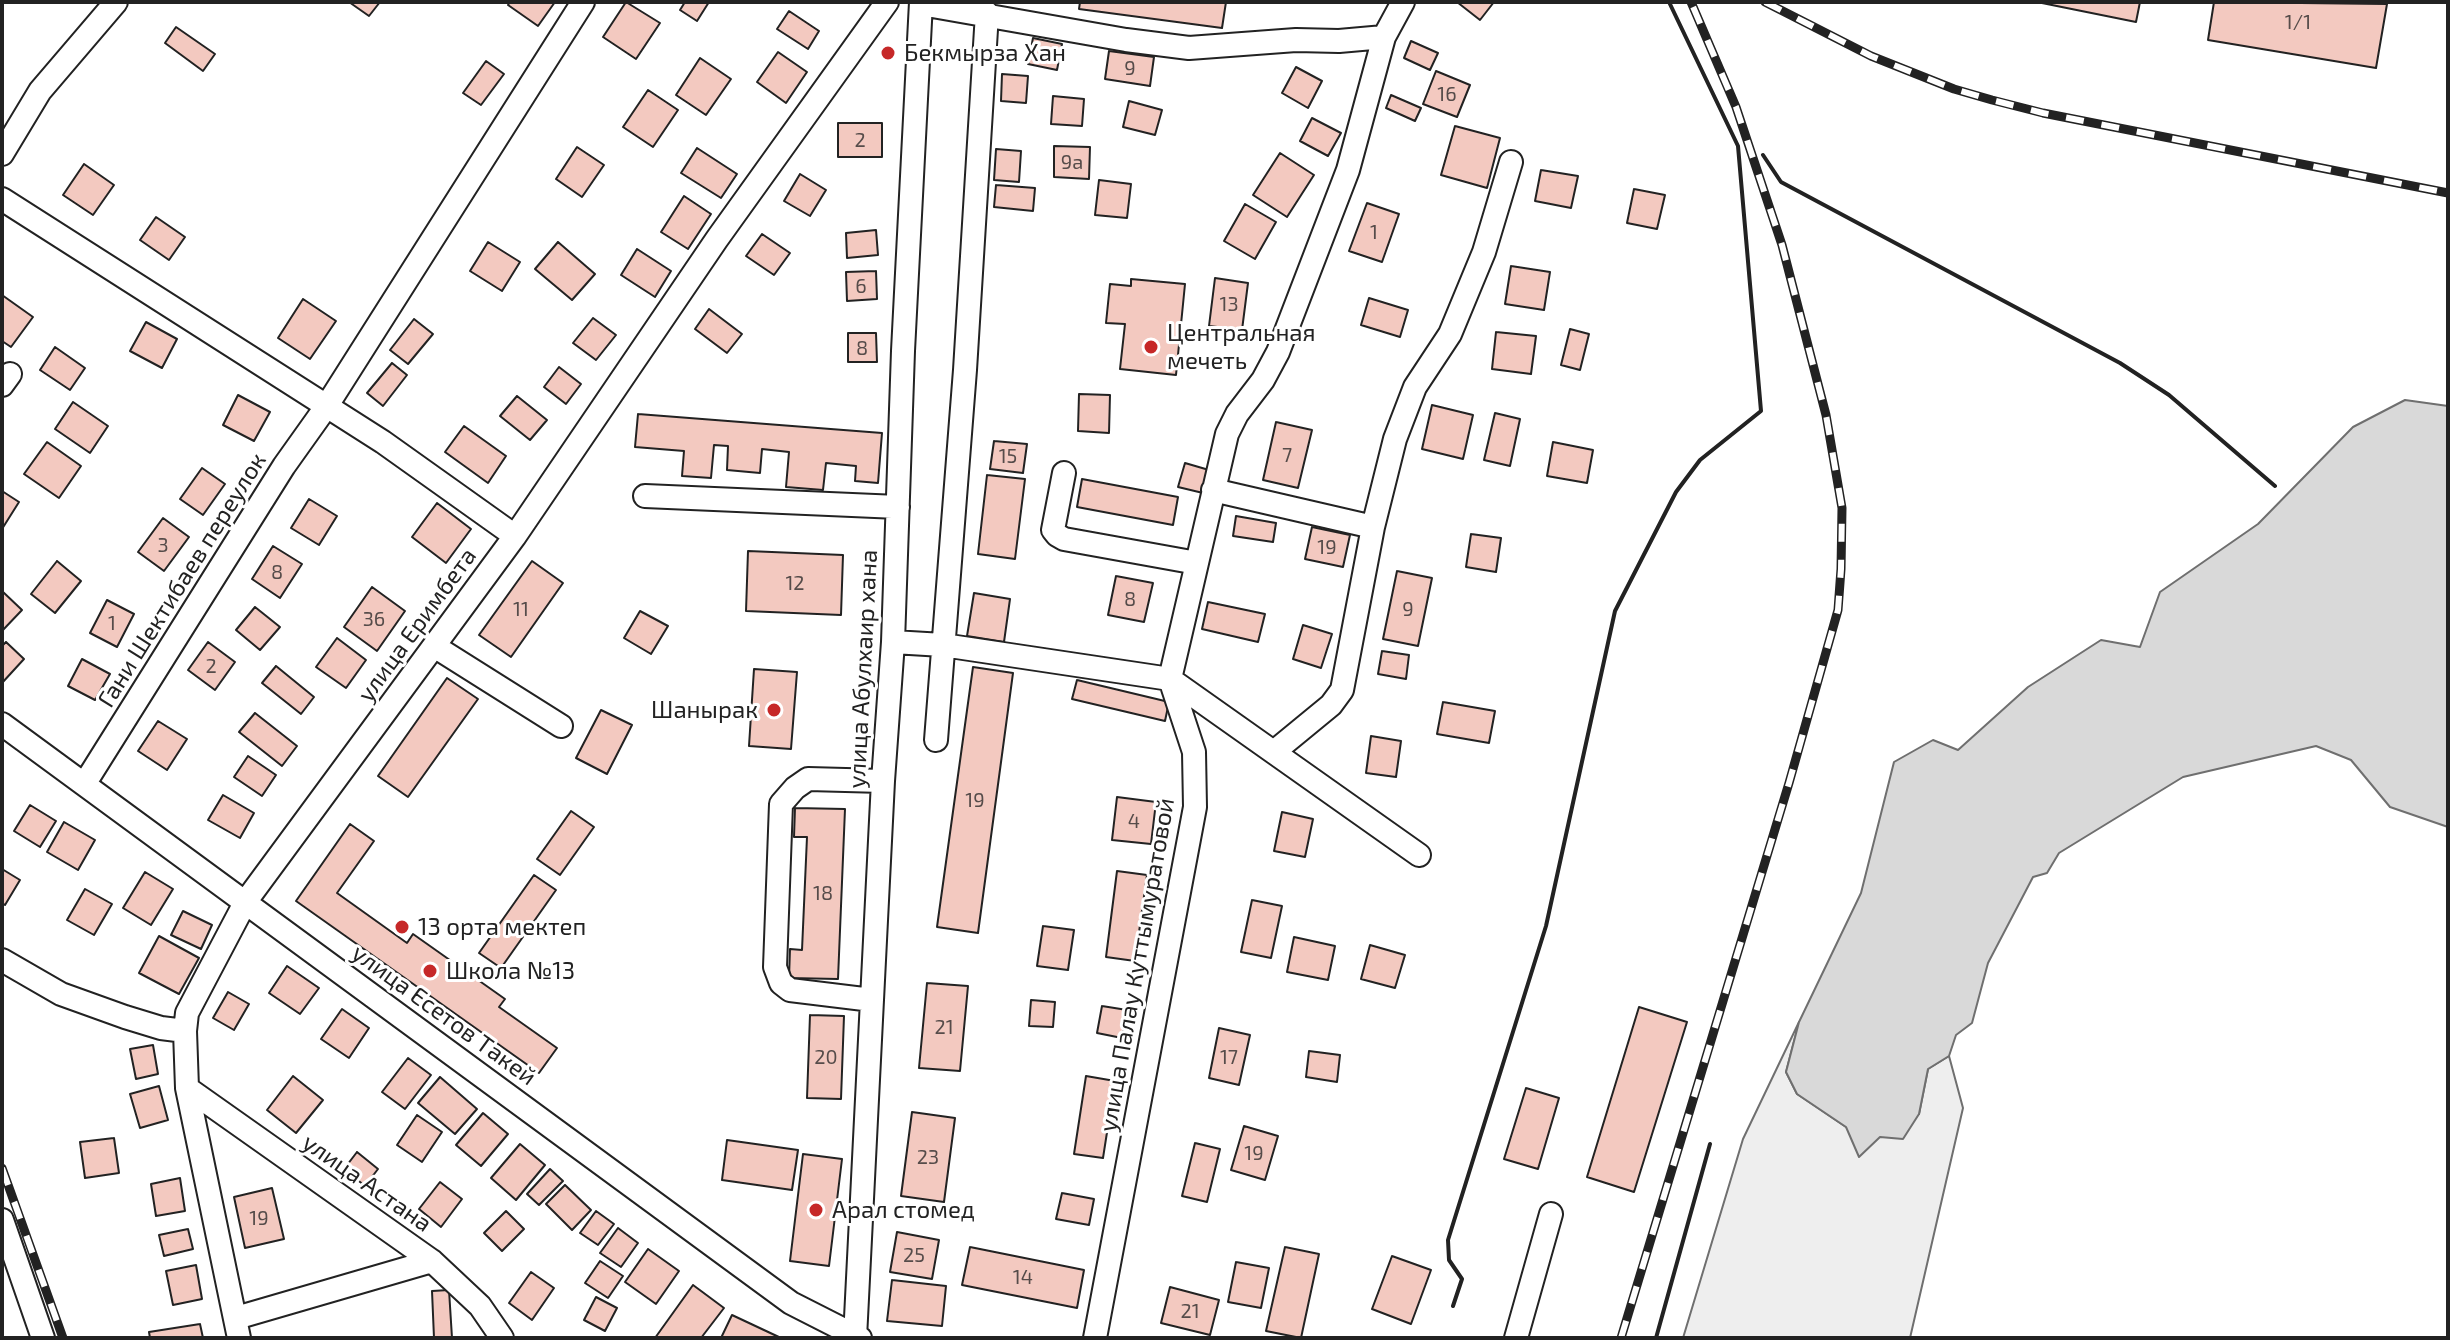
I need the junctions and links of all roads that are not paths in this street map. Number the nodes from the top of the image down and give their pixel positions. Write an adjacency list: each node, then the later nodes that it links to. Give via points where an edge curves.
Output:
1 (116, 2): 8 (street, via 40,91)
2 (583, 2): 11 (street, Гани Шектибаев переулок)
3 (887, 2): 17 (street, улица Еримбета, via 717,239)
4 (1403, 2): 7 (street)
5 (921, 3): 6 (street); 15 (street, улица Абулхаир хана)
6 (987, 13): 7 (street, via 1189,48); 20 (street, via 974,371)
7 (1384, 37): 13 (street, via 1348,170 1278,352 1227,434)
8 (2, 154)
9 (1511, 162): 16 (street, via 1484,252 1450,334 1404,412)
10 (2, 199): 11 (street)
11 (326, 407): 17 (street); 28 (street, Гани Шектибаев переулок)
12 (1064, 473): 18 (street, via 1053,530 1057,535)
13 (1213, 490): 16 (street); 18 (street)
14 (645, 496): 15 (street)
15 (898, 507): 19 (street, улица Абулхаир хана)
16 (1373, 527): 26 (street, via 1342,690)
17 (515, 536): 21 (street, улица Еримбета)
18 (1197, 563): 22 (street)
19 (893, 642): 20 (street); 27 (street, улица Абулхаир хана)
20 (943, 645): 22 (street); 25 (street)
21 (434, 646): 24 (street); 30 (street, улица Еримбета)
22 (1170, 679): 26 (street); 42 (street, улица Палау Куттымуратовой, via 1194,752 1195,807)
23 (2, 724): 28 (street, улица Есетов Такей)
24 (561, 726)
25 (936, 740)
26 (1275, 751): 29 (street)
27 (883, 781): 32 (street, улица Абулхаир хана); 32 (street, via 808,779 781,804 775,967 781,983 790,990)
28 (85, 783): 30 (street, улица Есетов Такей)
29 (1419, 855)
30 (246, 901): 33 (street, улица Еримбета, via 187,1013); 41 (street, улица Есетов Такей, via 791,1303)
31 (2, 960): 33 (street, via 61,994 137,1021)
32 (872, 1000): 41 (street, улица Абулхаир хана)
33 (185, 1031): 34 (street, улица Еримбета)
34 (187, 1088): 37 (street, улица Астана); 38 (street, улица Еримбета)
35 (1551, 1214): 43 (street)
36 (2, 1220): 39 (street)
37 (432, 1261): 38 (street); 40 (street, улица Астана, via 480,1306)
38 (238, 1328)
39 (43, 1338)
40 (502, 1338)
41 (857, 1338)
42 (1095, 1338)
43 (1516, 1338)

